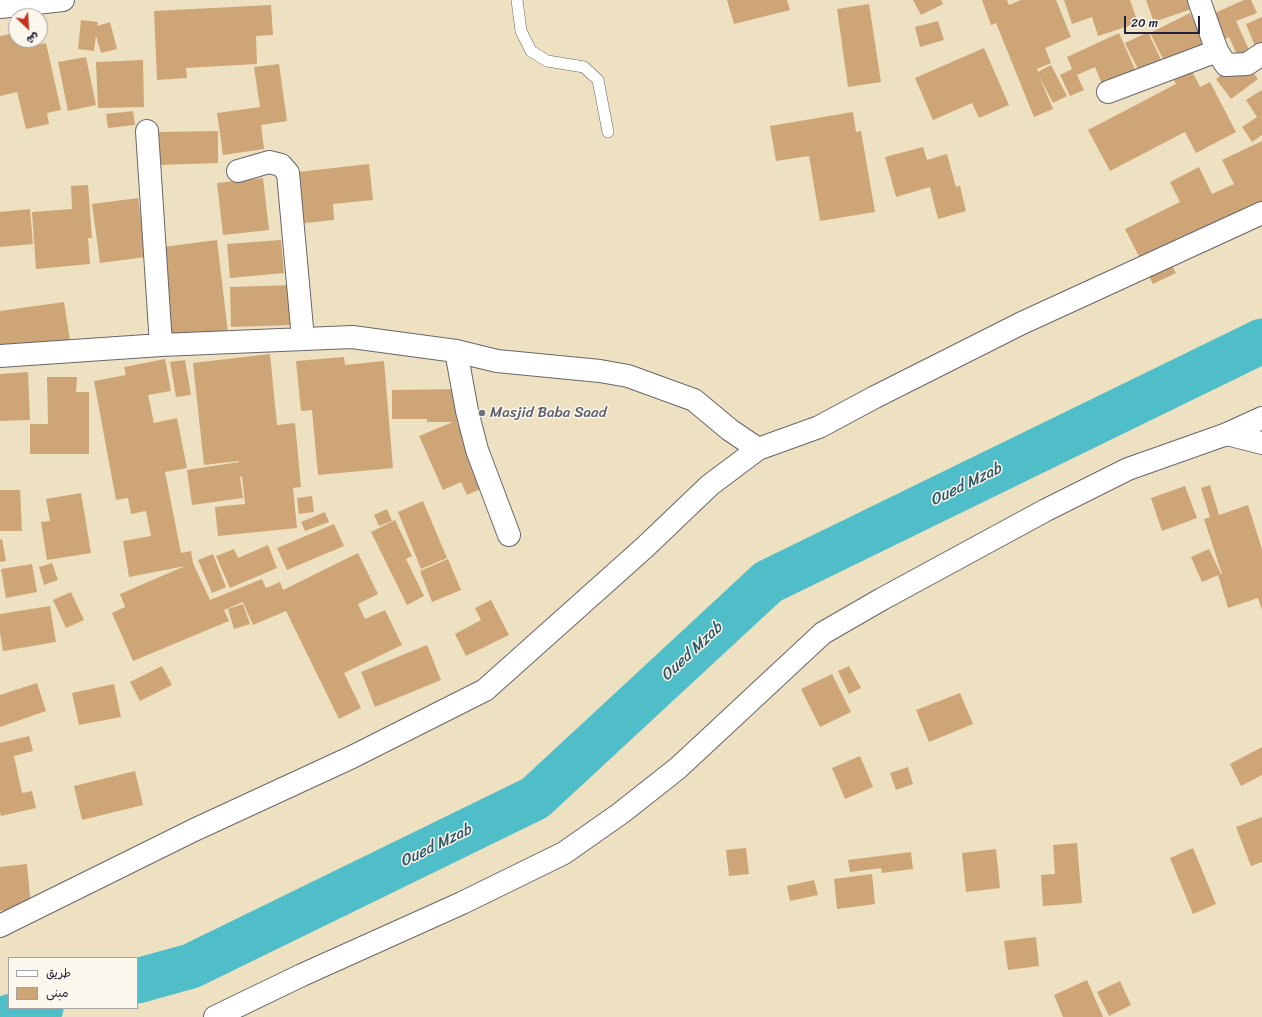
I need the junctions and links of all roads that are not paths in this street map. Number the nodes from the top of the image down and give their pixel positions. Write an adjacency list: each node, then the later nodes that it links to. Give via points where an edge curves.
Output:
1 (63, 0): 4 (street)
2 (517, 0): 9 (lane, via 522,30 531,51 547,61 584,67 598,80)
3 (1199, 0): 5 (street)
4 (0, 7)
5 (1217, 51): 6 (street, via 1226,65 1247,64); 7 (street)
6 (1262, 54)
7 (1108, 92)
8 (147, 131): 13 (street)
9 (608, 132)
10 (238, 171): 12 (street, via 269,162 281,165 288,173)
11 (1262, 213): 19 (street, via 1022,323 819,427)
12 (303, 339): 13 (street); 14 (street, via 352,337)
13 (161, 345): 15 (street)
14 (456, 351): 19 (street, via 497,361 628,376 694,400); 20 (street, via 466,410 477,450)
15 (0, 356)
16 (1262, 418): 17 (street)
17 (1227, 434): 18 (street); 22 (street, via 1128,469 1026,521 823,633 678,768 621,813 564,853)
18 (1262, 444)
19 (758, 449): 21 (street, via 710,485 644,548 485,690 352,757 194,830)
20 (508, 535)
21 (0, 926)
22 (215, 1017)

